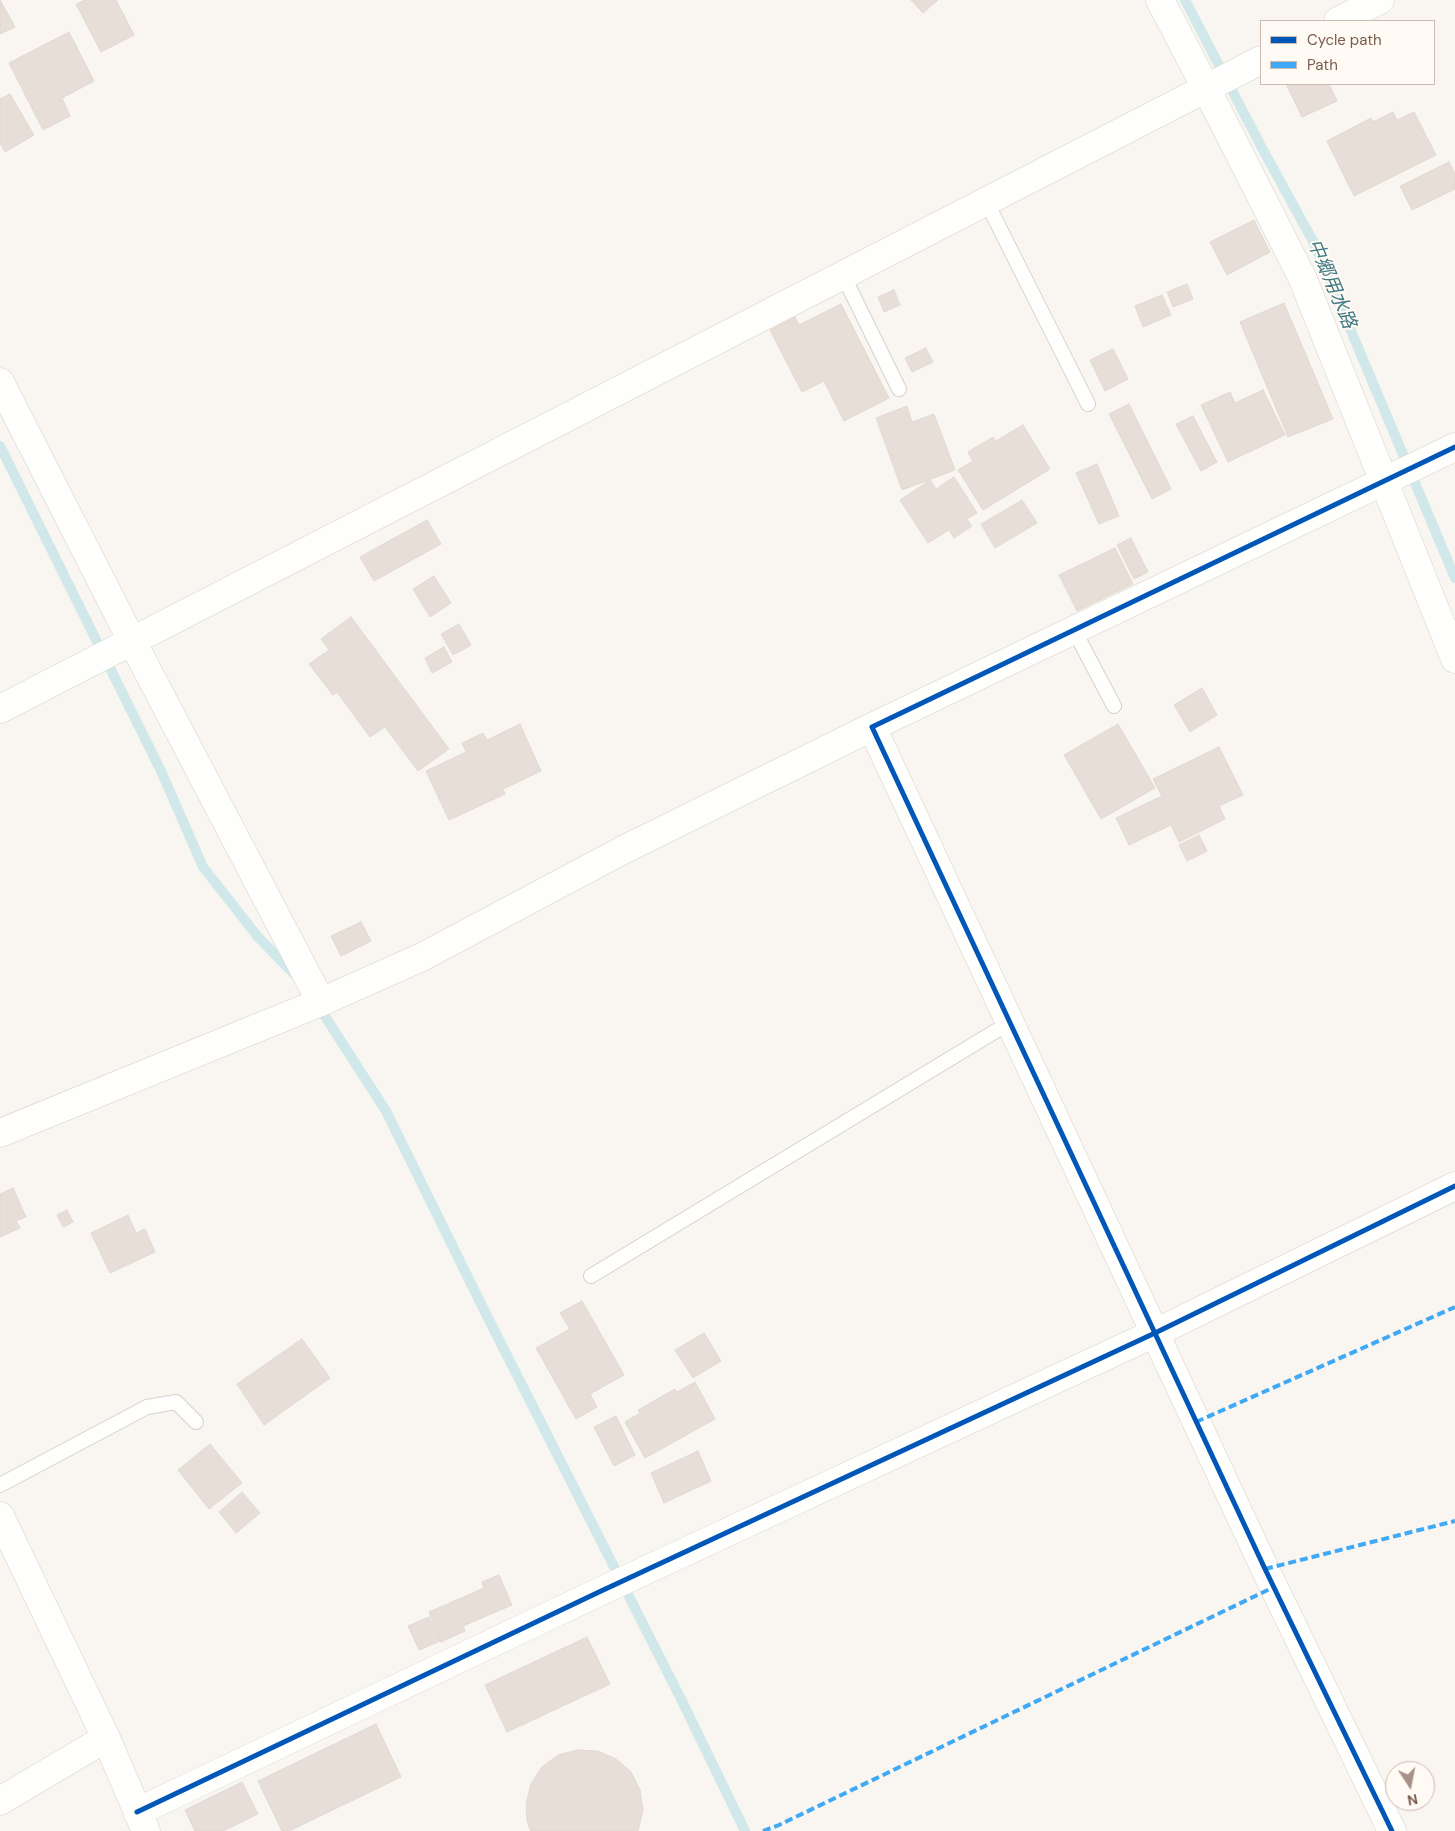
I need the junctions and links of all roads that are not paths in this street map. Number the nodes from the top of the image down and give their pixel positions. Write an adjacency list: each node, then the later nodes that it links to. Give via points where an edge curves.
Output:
1 (1160, 0): 5 (street)
2 (1380, 0): 3 (street)
3 (1340, 20)
4 (1260, 61): 5 (street)
5 (1206, 88): 6 (street); 12 (street, via 1302,277)
6 (986, 201): 7 (street); 10 (lane)
7 (843, 275): 9 (lane); 14 (street)
8 (0, 382): 14 (street)
9 (899, 388)
10 (1088, 404)
11 (1455, 447): 12 (street)
12 (1384, 480): 13 (street); 15 (street)
13 (1074, 630): 16 (lane); 18 (street)
14 (132, 641): 17 (street); 19 (street)
15 (1455, 659)
16 (1114, 706)
17 (0, 709)
18 (872, 727): 19 (street, via 625,849 422,957); 20 (street)
19 (321, 1002): 21 (street)
20 (1009, 1023): 23 (lane); 24 (street)
21 (0, 1133)
22 (1455, 1186): 24 (street)
23 (591, 1276)
24 (1155, 1333): 30 (street, via 599,1592); 31 (street)
25 (196, 1422): 26 (lane, via 176,1402 147,1407)
26 (0, 1485)
27 (0, 1516): 28 (street)
28 (106, 1738): 29 (street); 30 (street)
29 (0, 1801)
30 (142, 1821)
31 (1392, 1831)

